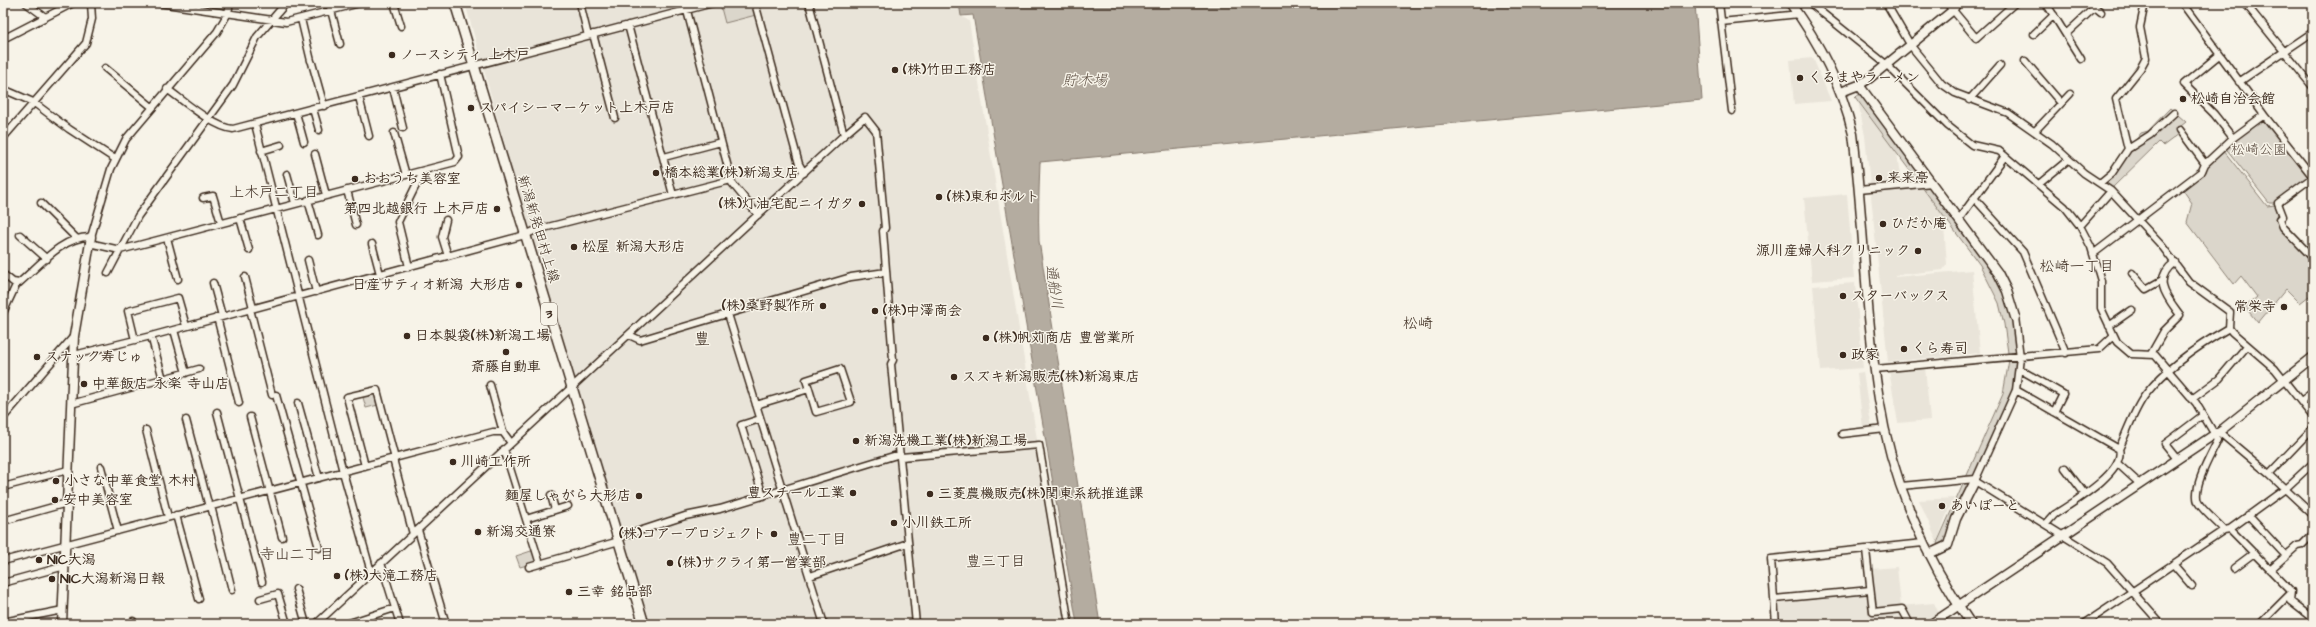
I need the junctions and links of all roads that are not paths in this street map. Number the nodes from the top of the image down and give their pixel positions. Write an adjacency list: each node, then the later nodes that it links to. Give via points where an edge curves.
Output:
1 (26, 3): 33 (street)
2 (73, 3): 33 (street)
3 (91, 3): 65 (street, via 92,19 86,43)
4 (159, 3): 30 (street)
5 (230, 3): 30 (street)
6 (286, 3): 35 (street)
7 (329, 3): 27 (street)
8 (360, 3): 27 (street)
9 (394, 3): 38 (street)
10 (455, 3): 50 (main road, 新潟新発田村上線 / 3)
11 (580, 3): 42 (street)
12 (713, 3): 26 (street)
13 (755, 3): 98 (street, via 799,164)
14 (809, 3): 82 (street)
15 (1719, 3): 36 (street)
16 (1810, 3): 52 (street)
17 (1886, 3): 45 (street)
18 (1947, 3): 28 (street)
19 (1957, 3): 28 (street)
20 (2015, 3): 28 (street, via 1976,38)
21 (2046, 3): 32 (street)
22 (2145, 3): 89 (street, via 2140,27 2146,58 2140,70 2116,99)
23 (2182, 3): 47 (street)
24 (2245, 3): 46 (street)
25 (1795, 4): 31 (street)
26 (686, 6): 37 (street); 87 (street)
27 (331, 11): 34 (street); 44 (street)
28 (1952, 11): 45 (street)
29 (2101, 12): 41 (street, via 2095,7)
30 (228, 13): 35 (street); 60 (street, via 217,32)
31 (1799, 14): 36 (street); 61 (street, via 1820,47)
32 (2054, 15): 40 (street); 41 (street)
33 (45, 17): 43 (street)
34 (300, 18): 35 (street, via 286,22); 67 (street)
35 (272, 20): 75 (street, via 257,37 233,85)
36 (1721, 22): 70 (street)
37 (628, 25): 42 (street); 93 (street)
38 (401, 26)
39 (2313, 32): 46 (street)
40 (2034, 34)
41 (2066, 34): 48 (street)
42 (591, 35): 50 (street); 74 (street)
43 (3, 39)
44 (340, 44)
45 (1911, 46): 52 (street); 64 (street, via 1942,84)
46 (2284, 51): 55 (street); 58 (street)
47 (2219, 55): 55 (street); 85 (street, via 2184,84 2214,114)
48 (2081, 59)
49 (2025, 61): 66 (street)
50 (474, 65): 54 (street); 127 (main road, 新潟新発田村上線 / 3)
51 (2000, 65): 64 (street)
52 (1886, 66): 56 (street); 92 (street, via 1948,126 1972,145 1999,151)
53 (105, 68): 68 (street)
54 (440, 74): 57 (street); 97 (street, via 459,157 455,162)
55 (2239, 82): 73 (street)
56 (1860, 86): 61 (street); 103 (street)
57 (393, 88): 63 (street); 77 (street)
58 (2313, 88)
59 (3, 89): 65 (street)
60 (168, 89): 68 (street); 75 (street)
61 (1841, 92): 107 (street, via 1853,134)
62 (2070, 94): 66 (street)
63 (359, 97): 67 (street); 83 (street)
64 (1969, 100): 80 (street, via 2008,113)
65 (33, 102): 84 (street); 94 (street)
66 (2061, 103): 80 (street)
67 (324, 106): 69 (street)
68 (152, 107): 94 (street, via 126,139)
69 (313, 109): 71 (street); 78 (street)
70 (1732, 111)
71 (296, 113): 76 (street); 86 (street)
72 (2174, 113): 89 (street, via 2150,135)
73 (2264, 115): 85 (street); 101 (street)
74 (615, 118)
75 (210, 119): 76 (street, via 225,129); 132 (street, via 138,216)
76 (255, 124): 90 (street)
77 (403, 128)
78 (319, 130)
79 (2180, 130): 96 (street)
80 (2035, 131): 95 (street)
81 (394, 133): 100 (street)
82 (844, 135): 98 (street); 141 (street, via 865,117 876,131 885,228 883,231)
83 (369, 136)
84 (3, 138)
85 (2232, 138): 96 (street)
86 (304, 142)
87 (721, 142): 93 (street); 102 (street)
88 (281, 146): 90 (street)
89 (2128, 149): 104 (street, via 2112,173)
90 (261, 151): 116 (street)
91 (315, 154): 110 (street)
92 (2005, 156): 105 (street); 112 (street)
93 (664, 157): 109 (street)
94 (115, 159): 130 (street)
95 (2068, 160): 104 (street); 105 (street)
96 (2205, 164): 121 (street, via 2202,171)
97 (423, 171): 100 (street); 140 (street, via 398,222)
98 (804, 173): 117 (street)
99 (287, 174): 115 (street)
100 (406, 175): 106 (street)
101 (2313, 177): 136 (street, via 2278,203 2283,227)
102 (731, 180): 109 (street); 117 (street)
103 (1932, 183): 107 (street); 119 (street)
104 (2100, 183): 108 (street)
105 (2039, 184): 124 (street, via 2065,207)
106 (347, 190): 110 (street); 123 (street)
107 (1859, 190): 174 (street)
108 (2111, 191): 121 (street); 124 (street)
109 (673, 194): 127 (street)
110 (326, 195): 113 (street)
111 (203, 198): 122 (street, via 213,196)
112 (1974, 198): 119 (street); 169 (street, via 2023,252)
113 (308, 200): 115 (street); 126 (street)
114 (41, 203): 128 (street)
115 (295, 203): 116 (street)
116 (275, 208): 118 (street); 152 (street)
117 (758, 215): 163 (street)
118 (240, 218): 122 (street); 133 (street)
119 (1960, 219): 158 (street, via 2000,278)
120 (446, 220): 135 (street, via 442,236)
121 (2139, 221): 134 (street); 139 (street)
122 (221, 223): 129 (street)
123 (356, 225)
124 (2080, 226): 134 (street)
125 (20, 235): 137 (street)
126 (318, 235)
127 (525, 235): 135 (street); 182 (main road, 新潟新発田村上線 / 3)
128 (76, 238): 130 (street); 137 (street, via 62,245)
129 (166, 238): 132 (street); 147 (street)
130 (90, 240): 132 (street); 164 (street)
131 (372, 244): 145 (street)
132 (120, 250): 142 (street)
133 (249, 250)
134 (2093, 254): 160 (street, via 2101,282 2101,308)
135 (448, 256): 140 (street)
136 (2313, 258)
137 (47, 259): 149 (street)
138 (308, 260): 151 (street)
139 (2175, 262): 148 (street); 161 (street, via 2189,282 2230,312)
140 (409, 267): 145 (street)
141 (886, 272): 156 (street, via 851,277); 209 (street, via 893,360 891,364)
142 (108, 273)
143 (2132, 273): 148 (street, via 2146,289)
144 (3, 274): 149 (street)
145 (380, 274): 151 (street)
146 (245, 277): 153 (street)
147 (178, 279)
148 (2162, 280): 170 (street, via 2162,291 2180,315 2164,331)
149 (17, 283): 155 (street)
150 (214, 283): 157 (street)
151 (316, 292): 152 (street)
152 (298, 296): 153 (street); 218 (street)
153 (252, 308): 157 (street); 222 (street, via 274,395)
154 (2132, 310): 160 (street)
155 (3, 313)
156 (728, 314): 163 (street, via 640,340); 191 (street)
157 (219, 317): 159 (street); 189 (street)
158 (2015, 317): 172 (street)
159 (186, 326): 162 (street); 167 (street, via 178,298 128,311)
160 (2109, 326): 166 (street)
161 (2229, 328): 168 (street); 177 (street, via 2204,342)
162 (174, 330): 165 (street); 178 (street)
163 (629, 335): 182 (street)
164 (74, 336): 171 (street); 197 (street)
165 (151, 336): 167 (street); 179 (street)
166 (2113, 336): 169 (street, via 2099,349); 170 (street, via 2131,354)
167 (135, 340): 171 (street)
168 (2247, 346): 180 (street); 186 (street, via 2219,379)
169 (2066, 353): 172 (street)
170 (2151, 354): 177 (street, via 2154,354)
171 (74, 355): 190 (street)
172 (2020, 357): 174 (street); 175 (street)
173 (2313, 357): 180 (street)
174 (1875, 369): 200 (street)
175 (2019, 369): 184 (street); 193 (street, via 2063,394)
176 (200, 370): 178 (street)
177 (2169, 371): 186 (street); 208 (street, via 2145,395)
178 (186, 373): 179 (street)
179 (163, 379): 190 (street)
180 (2285, 380): 187 (street); 204 (street)
181 (490, 385): 203 (street)
182 (571, 388): 206 (street); 251 (main road, 新潟新発田村上線 / 3)
183 (809, 389): 183 (street, via 806,380 840,369 851,402 816,412); 191 (street)
184 (2016, 390): 193 (street); 221 (street)
185 (2313, 392): 187 (street)
186 (2192, 399): 194 (street)
187 (2301, 401): 196 (street)
188 (298, 402): 220 (street)
189 (240, 403)
190 (71, 404): 217 (street)
191 (756, 404): 198 (street)
192 (217, 412): 232 (street)
193 (2054, 412): 208 (street)
194 (2202, 416): 204 (street); 211 (street, via 2166,444)
195 (250, 417): 228 (street)
196 (2313, 417)
197 (3, 418)
198 (760, 419): 226 (street); 231 (street, via 741,425)
199 (186, 420): 235 (street)
200 (1885, 429): 205 (street); 224 (street)
201 (2313, 429): 219 (street)
202 (146, 430): 240 (street)
203 (503, 432): 206 (street); 210 (street, via 493,432)
204 (2217, 433): 211 (street); 219 (street); 244 (street, via 2218,440 2198,485 2197,497 2198,503)
205 (1842, 434)
206 (511, 443): 207 (street)
207 (504, 449): 241 (street); 246 (street)
208 (2119, 449): 212 (street)
209 (901, 456): 226 (street); 252 (street); 297 (street, via 1039,445)
210 (394, 459): 214 (street); 214 (street, via 377,390 347,397); 247 (street)
211 (2177, 459): 223 (street)
212 (2117, 463): 223 (street); 229 (street, via 2112,473)
213 (2313, 463): 227 (street)
214 (365, 466): 218 (street)
215 (102, 467): 245 (street)
216 (2065, 468): 229 (street)
217 (68, 470): 225 (street); 233 (street)
218 (344, 472): 220 (street); 268 (street)
219 (2270, 474): 227 (street)
220 (319, 478): 222 (street)
221 (1976, 480): 224 (street); 243 (street); 258 (street, via 1956,519 1948,545)
222 (301, 483): 228 (street); 255 (street)
223 (2140, 484): 249 (street)
224 (1901, 486): 253 (street)
225 (3, 487)
226 (784, 488): 231 (street); 269 (street)
227 (2285, 489): 238 (street); 239 (street)
228 (270, 491): 232 (street); 250 (street)
229 (2084, 494): 243 (street)
230 (551, 495): 236 (street)
231 (763, 496): 251 (street, via 685,516)
232 (240, 499): 235 (street); 271 (street)
233 (67, 503): 242 (street); 254 (street)
234 (568, 506): 236 (street)
235 (210, 507): 237 (street); 274 (street)
236 (555, 510): 241 (street)
237 (176, 515): 240 (street); 278 (street)
238 (2248, 515): 244 (street); 259 (street)
239 (2313, 515)
240 (168, 517): 245 (street)
241 (526, 518): 262 (street)
242 (3, 520)
243 (2046, 524): 249 (street)
244 (2227, 529): 257 (street); 263 (street)
245 (118, 530): 254 (street)
246 (418, 530): 247 (street); 293 (street)
247 (413, 534): 261 (street)
248 (2313, 534): 259 (street)
249 (2063, 536): 276 (street, via 2107,563); 281 (street)
250 (282, 537)
251 (618, 539): 262 (street); 294 (main road, 新潟新発田村上線 / 3)
252 (908, 543): 269 (street); 296 (street)
253 (1924, 543): 256 (street); 258 (street)
254 (66, 544): 260 (street); 264 (street)
255 (319, 548)
256 (1866, 550): 275 (street); 280 (street, via 1771,559)
257 (2254, 553): 266 (street); 267 (street)
258 (1929, 554): 281 (street)
259 (2286, 556): 267 (street)
260 (3, 561)
261 (381, 563): 268 (street); 282 (street)
262 (540, 564): 265 (street)
263 (2173, 564): 272 (street); 276 (street)
264 (65, 566): 270 (street); 283 (street)
265 (529, 567)
266 (2234, 568)
267 (2270, 570): 277 (street, via 2291,591)
268 (371, 572): 290 (street)
269 (810, 576): 295 (street)
270 (3, 582)
271 (262, 582)
272 (2192, 586)
273 (296, 589): 289 (street)
274 (232, 590)
275 (1870, 590): 280 (street); 299 (street, via 1873,612 1902,609)
276 (2131, 592): 303 (street); 304 (street)
277 (2290, 594): 284 (street, via 2290,601); 286 (street)
278 (199, 599)
279 (260, 599): 288 (street, via 278,594)
280 (1774, 599): 298 (street)
281 (1958, 605): 300 (street); 301 (street); 302 (street)
282 (395, 608): 291 (street); 292 (street)
283 (63, 610): 285 (street); 287 (street)
284 (2312, 618): 305 (street)
285 (3, 622)
286 (2262, 622)
287 (62, 624)
288 (287, 624)
289 (306, 624)
290 (316, 624)
291 (346, 624)
292 (400, 624)
293 (446, 624)
294 (644, 624)
295 (824, 624)
296 (916, 624)
297 (1068, 624)
298 (1776, 624)
299 (1910, 624)
300 (1931, 624)
301 (1965, 624)
302 (1971, 624)
303 (2084, 624)
304 (2161, 624)
305 (2307, 624)

